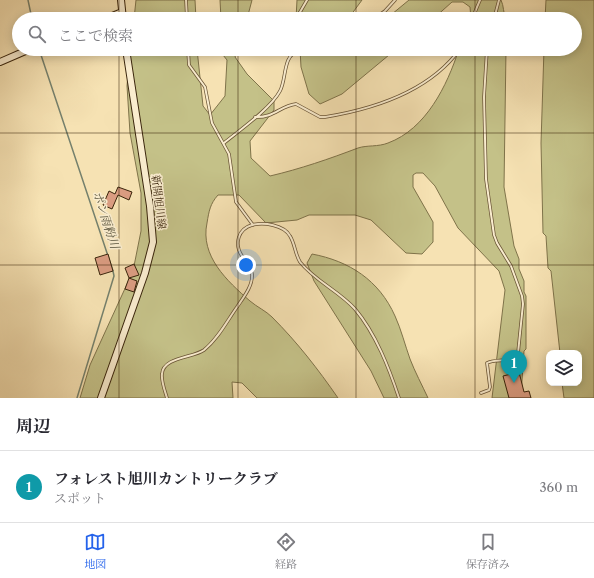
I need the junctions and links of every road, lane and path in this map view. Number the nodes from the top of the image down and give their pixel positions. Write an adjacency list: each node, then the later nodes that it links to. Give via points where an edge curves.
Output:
1 (121, 0): 7 (main road)
2 (186, 0): 8 (lane)
3 (307, 0): 9 (lane)
4 (395, 0): 10 (lane)
5 (480, 0): 11 (lane)
6 (499, 0): 12 (lane)
7 (122, 12)
8 (187, 12)
9 (300, 12)
10 (384, 12)
11 (475, 12)
12 (496, 12)
13 (14, 56): 19 (main road)
14 (127, 56): 24 (main road, 新開旭川線, via 153,242 145,273)
15 (188, 56): 21 (lane, via 189,65 205,87 212,123)
16 (293, 56): 20 (lane, via 286,65 278,95)
17 (454, 56): 20 (lane, via 423,82 402,95 376,106 320,117 302,106 293,104 269,116)
18 (487, 56): 23 (lane, via 484,97 486,179 494,235 511,266 523,304 518,354 516,357 487,363 490,387)
19 (0, 62)
20 (255, 117): 21 (lane)
21 (224, 144): 22 (lane, via 231,162 236,202)
22 (253, 225): 25 (lane, via 242,229 238,241 241,255 249,265 252,275 248,287 216,338 200,353 168,364 162,375); 26 (lane, via 269,224 287,232 300,261 354,309 374,339)
23 (481, 393)
24 (102, 398)
25 (167, 398)
26 (399, 398)

